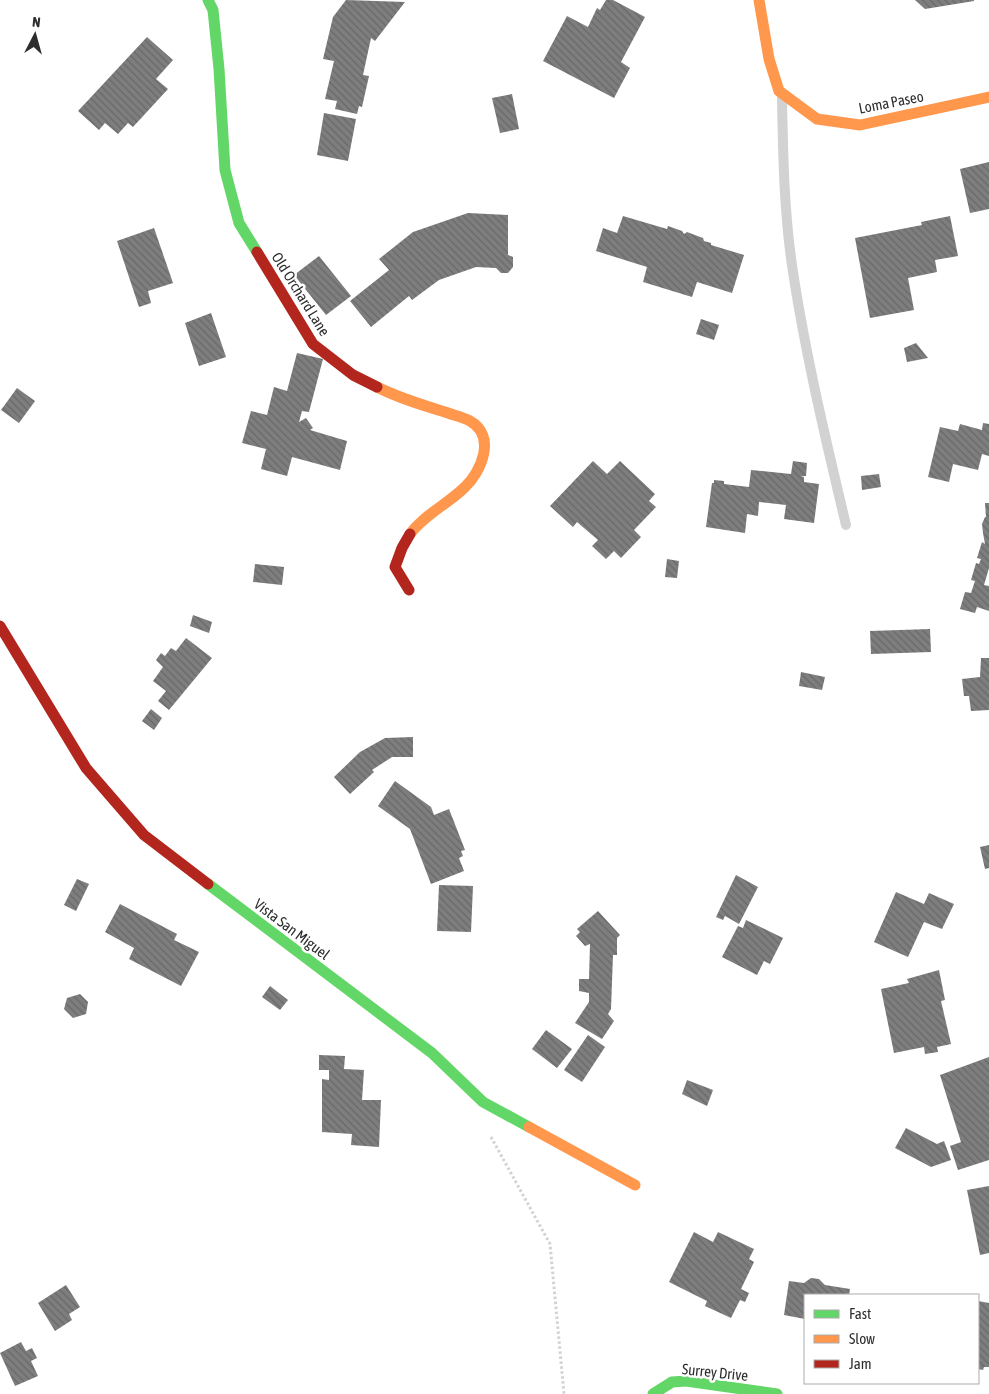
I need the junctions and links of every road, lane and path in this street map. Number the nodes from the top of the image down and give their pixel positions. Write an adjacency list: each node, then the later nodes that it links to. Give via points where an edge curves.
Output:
1 (208, 0): 6 (street, Old Orchard Lane, via 213,10 219,69 225,170 239,223 313,344 353,375 395,396 471,422 480,430 486,448 478,475 454,498 423,520 400,550 395,567)
2 (759, 0): 3 (street, via 769,59)
3 (782, 94): 4 (street, Loma Paseo, via 817,119 860,125); 5 (lane, via 783,168 792,270 809,368)
4 (989, 97)
5 (846, 525)
6 (409, 590)
7 (0, 626): 9 (street, Vista San Miguel, via 86,768 144,835 432,1053 483,1102)
8 (487, 1130): 10 (path, via 550,1244)
9 (634, 1185)
10 (564, 1394)
11 (653, 1394): 12 (street, Surrey Drive, via 672,1382 686,1381)
12 (777, 1394)

